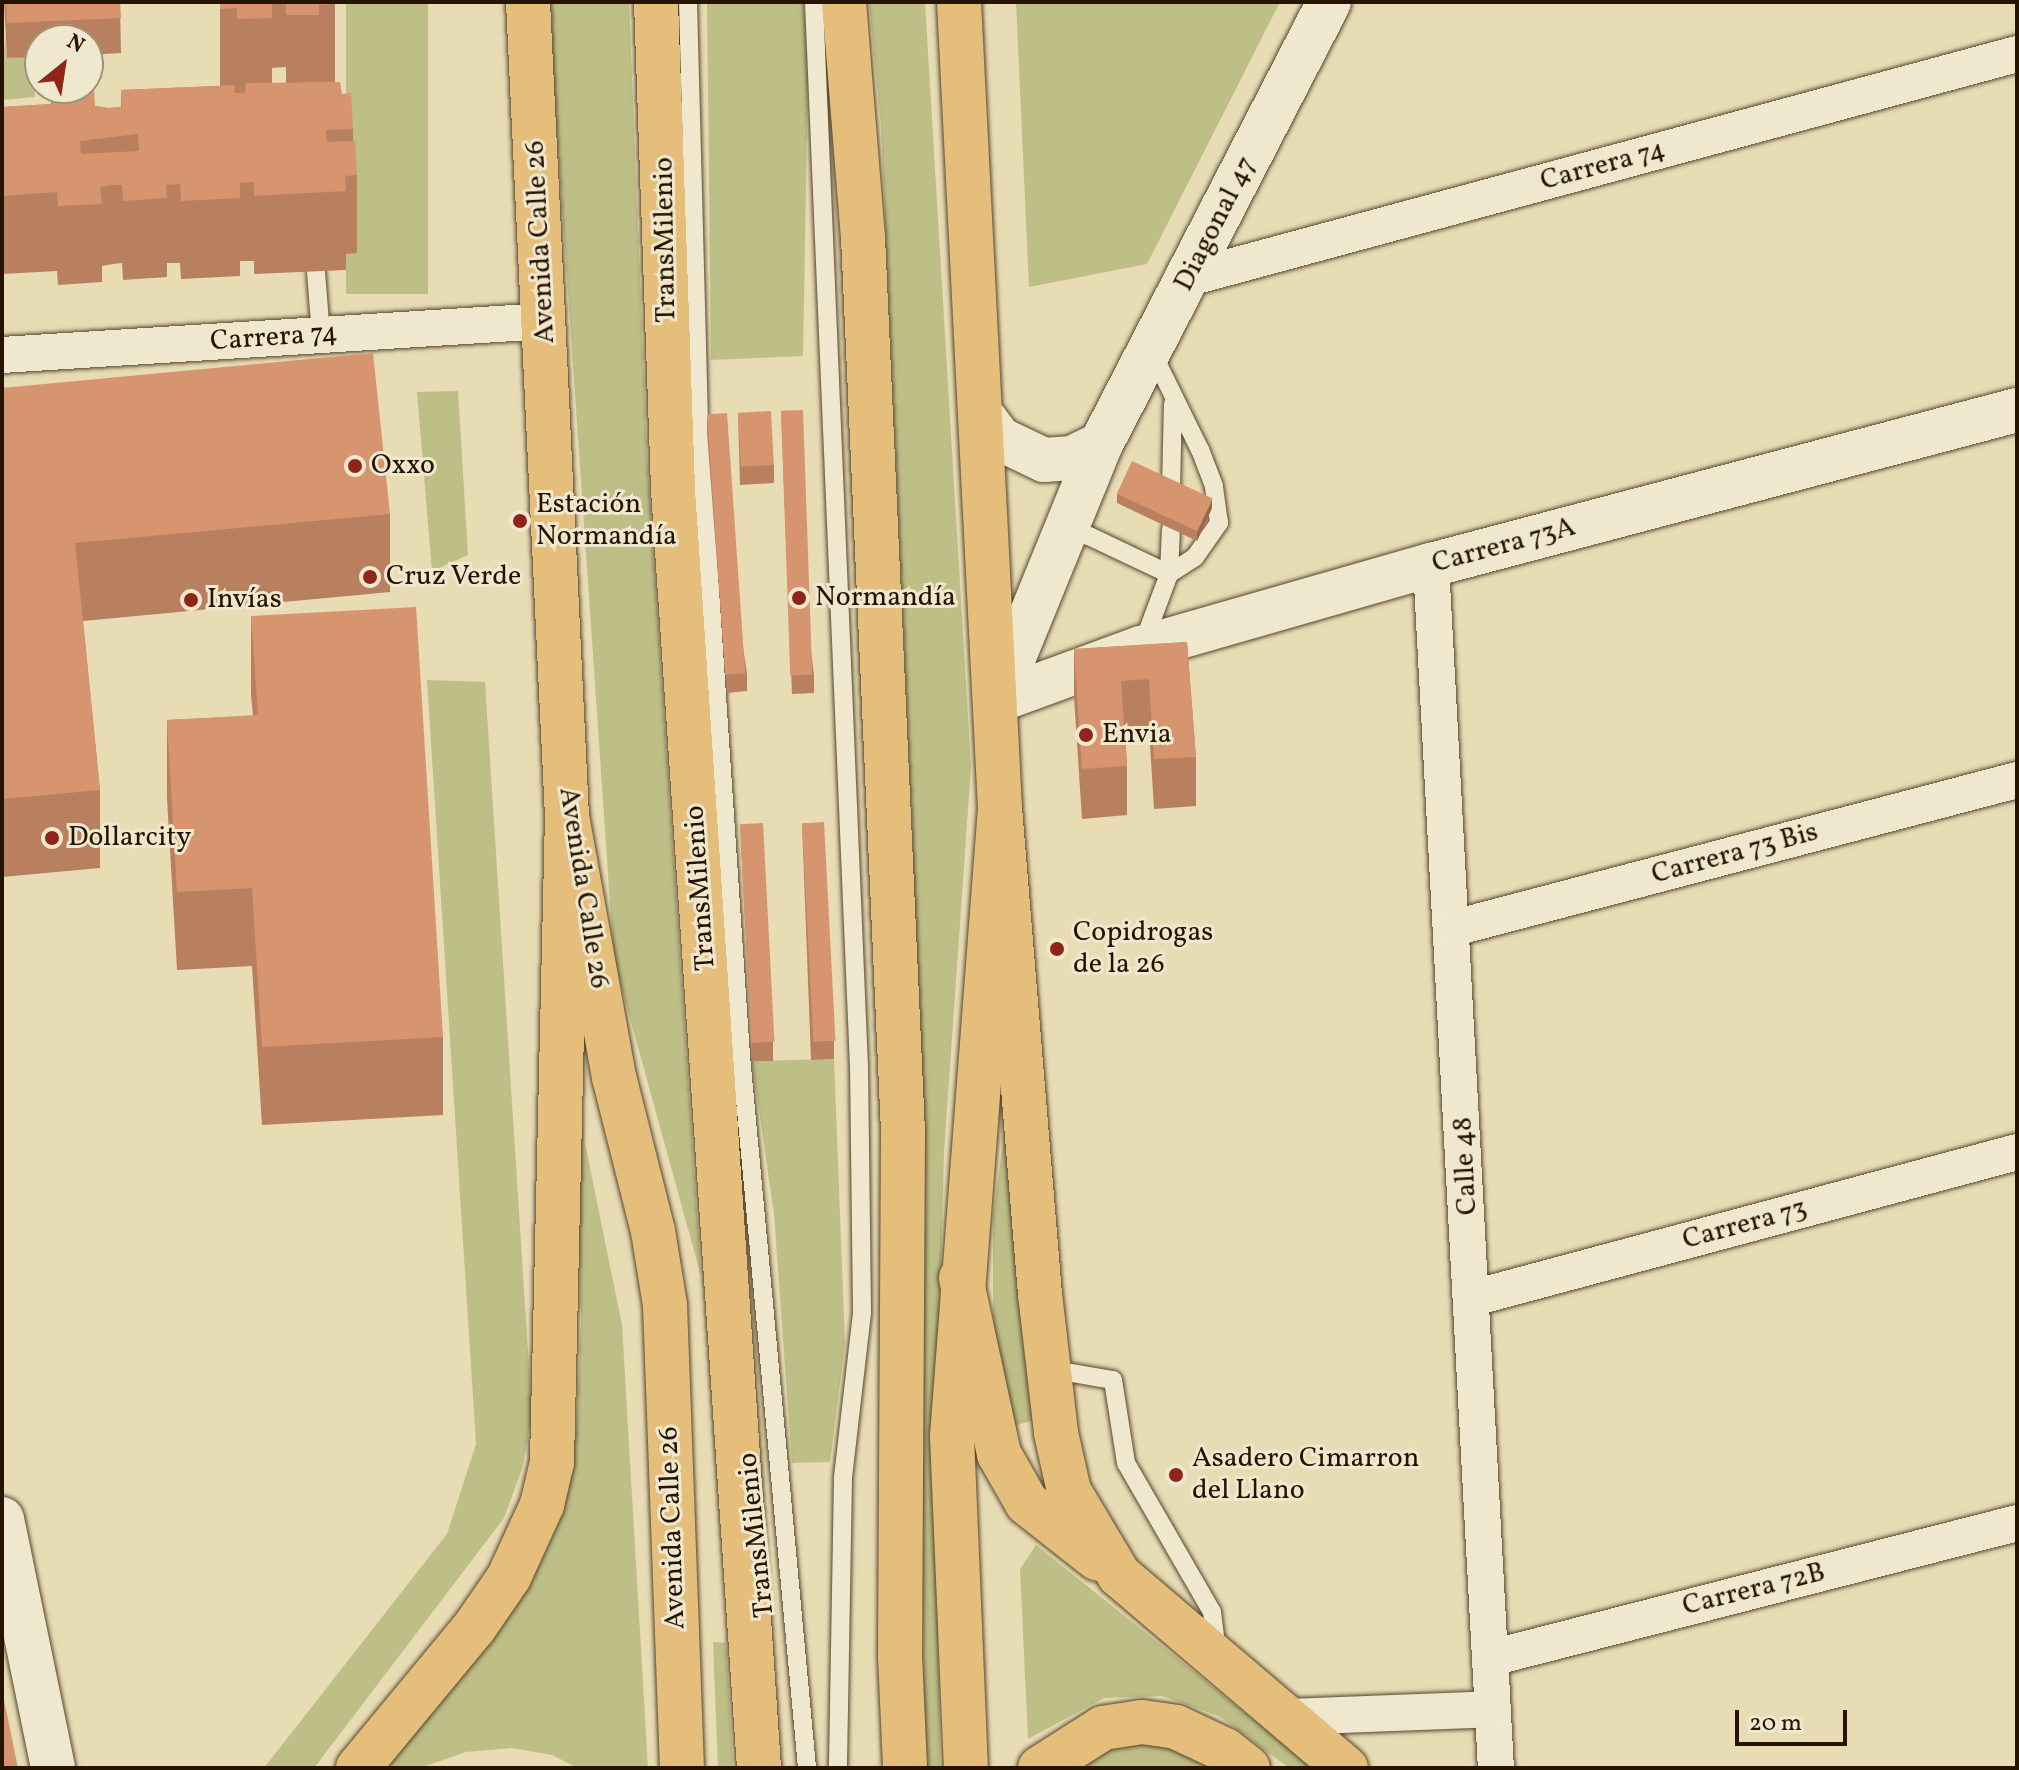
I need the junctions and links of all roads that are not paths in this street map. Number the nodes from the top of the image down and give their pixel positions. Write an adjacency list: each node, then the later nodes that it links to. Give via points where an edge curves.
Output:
1 (528, 2): 11 (main road, Avenida Calle 26)
2 (656, 2): 44 (main road, via 673,490)
3 (688, 2): 45 (lane, TransMilenio, via 699,425 739,1040)
4 (814, 2): 46 (lane, via 861,1220 862,1313 843,1478)
5 (844, 2): 47 (main road, via 863,237 903,1133 900,1656)
6 (959, 2): 17 (main road)
7 (1329, 2): 10 (street, Diagonal 47)
8 (2017, 54): 10 (street, Carrera 74)
9 (316, 272): 12 (lane)
10 (1189, 278): 13 (street, Diagonal 47)
11 (545, 321): 12 (street, Carrera 74); 28 (main road, Avenida Calle 26)
12 (321, 335): 14 (street, Carrera 74)
13 (1151, 350): 15 (lane); 18 (street, Diagonal 47)
14 (2, 355)
15 (1173, 404): 19 (lane); 23 (lane, via 1205,462 1219,523 1195,557)
16 (2017, 410): 22 (street, Carrera 73A)
17 (981, 414): 18 (street, via 1000,439 1044,460 1072,458); 25 (main road)
18 (1101, 444): 21 (street, Diagonal 47)
19 (1171, 489)
20 (1171, 529): 23 (lane)
21 (1065, 531): 23 (lane, via 1089,536); 25 (street, Diagonal 47)
22 (1431, 565): 24 (street, Carrera 73A); 29 (street, Calle 48)
23 (1169, 574): 24 (lane)
24 (1141, 648): 25 (street, Carrera 73A)
25 (996, 701): 27 (main road)
26 (2017, 780): 29 (street, Carrera 73 Bis)
27 (1000, 808): 31 (main road); 33 (main road)
28 (567, 816): 42 (main road, via 552,1462 542,1505 509,1577 474,1628); 43 (main road, Avenida Calle 26, via 614,1077 653,1231 665,1305)
29 (1454, 928): 32 (street, Calle 48)
30 (2017, 1152): 32 (street, Carrera 73)
31 (961, 1278): 36 (main road, via 985,1407 1011,1479 1027,1503); 48 (main road, via 952,1436)
32 (1473, 1298): 38 (street, Calle 48)
33 (1049, 1369): 36 (main road, via 1069,1491); 37 (lane, via 1113,1380 1126,1463 1212,1612)
34 (2, 1519): 41 (street)
35 (2017, 1523): 38 (street, Carrera 72B)
36 (1119, 1575): 37 (main road)
37 (1218, 1658): 40 (main road)
38 (1491, 1658): 39 (street, Calle 48)
39 (1493, 1709): 40 (street); 52 (street, Calle 48)
40 (1287, 1717): 51 (main road)
41 (53, 1768)
42 (358, 1768)
43 (682, 1768)
44 (759, 1768)
45 (807, 1768)
46 (838, 1768)
47 (905, 1768)
48 (966, 1768)
49 (1040, 1768): 50 (main road, via 1103,1728 1142,1722 1176,1727 1225,1750)
50 (1248, 1768)
51 (1346, 1768)
52 (1496, 1768)

